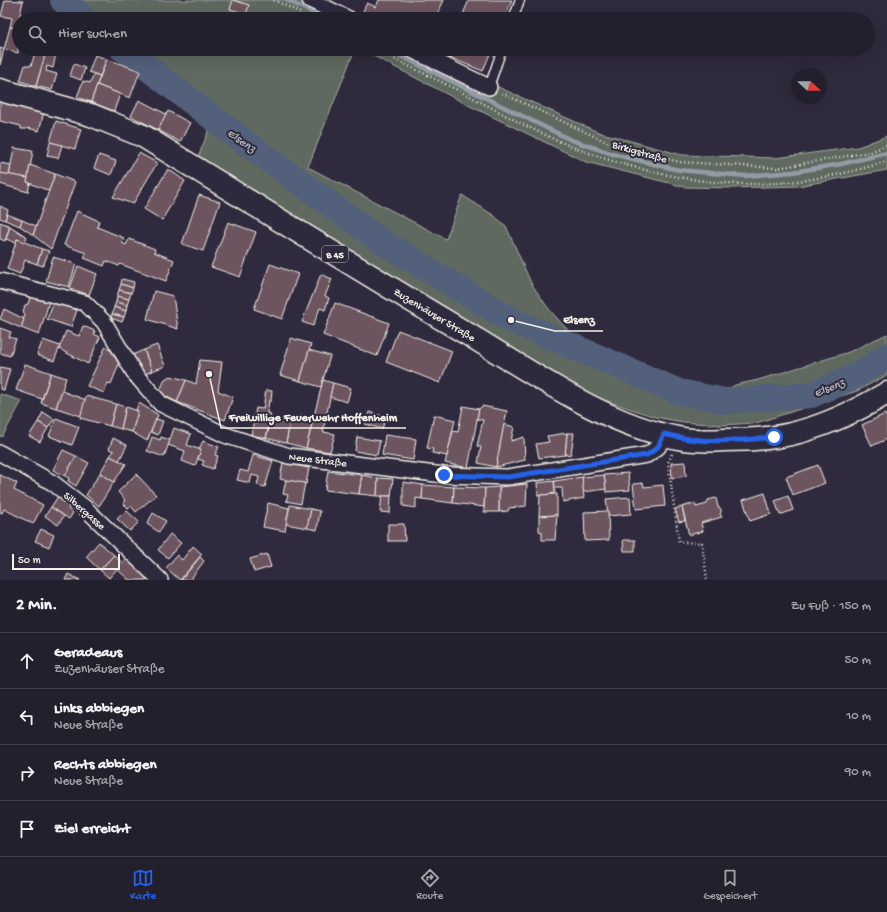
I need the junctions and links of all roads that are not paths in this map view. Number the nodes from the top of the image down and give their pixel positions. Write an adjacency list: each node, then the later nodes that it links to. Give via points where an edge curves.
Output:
1 (310, 0): 3 (street)
2 (520, 0): 4 (lane)
3 (335, 12)
4 (516, 12)
5 (425, 56): 7 (street)
6 (500, 56): 7 (lane)
7 (489, 87)
8 (0, 90): 11 (main road, Zuzenhäuser Straße / B 45, via 91,115 143,136 578,400 645,430)
9 (0, 281): 11 (street, Neue Straße, via 85,303 104,322 135,374 161,404 225,435 288,456 444,475 508,477 647,455)
10 (887, 393): 11 (main road, Zuzenhäuser Straße / B 45, via 838,418 799,432 774,437 711,440)
11 (671, 436)
12 (0, 453): 13 (street, Silbergasse, via 53,483 84,507)
13 (160, 580)

